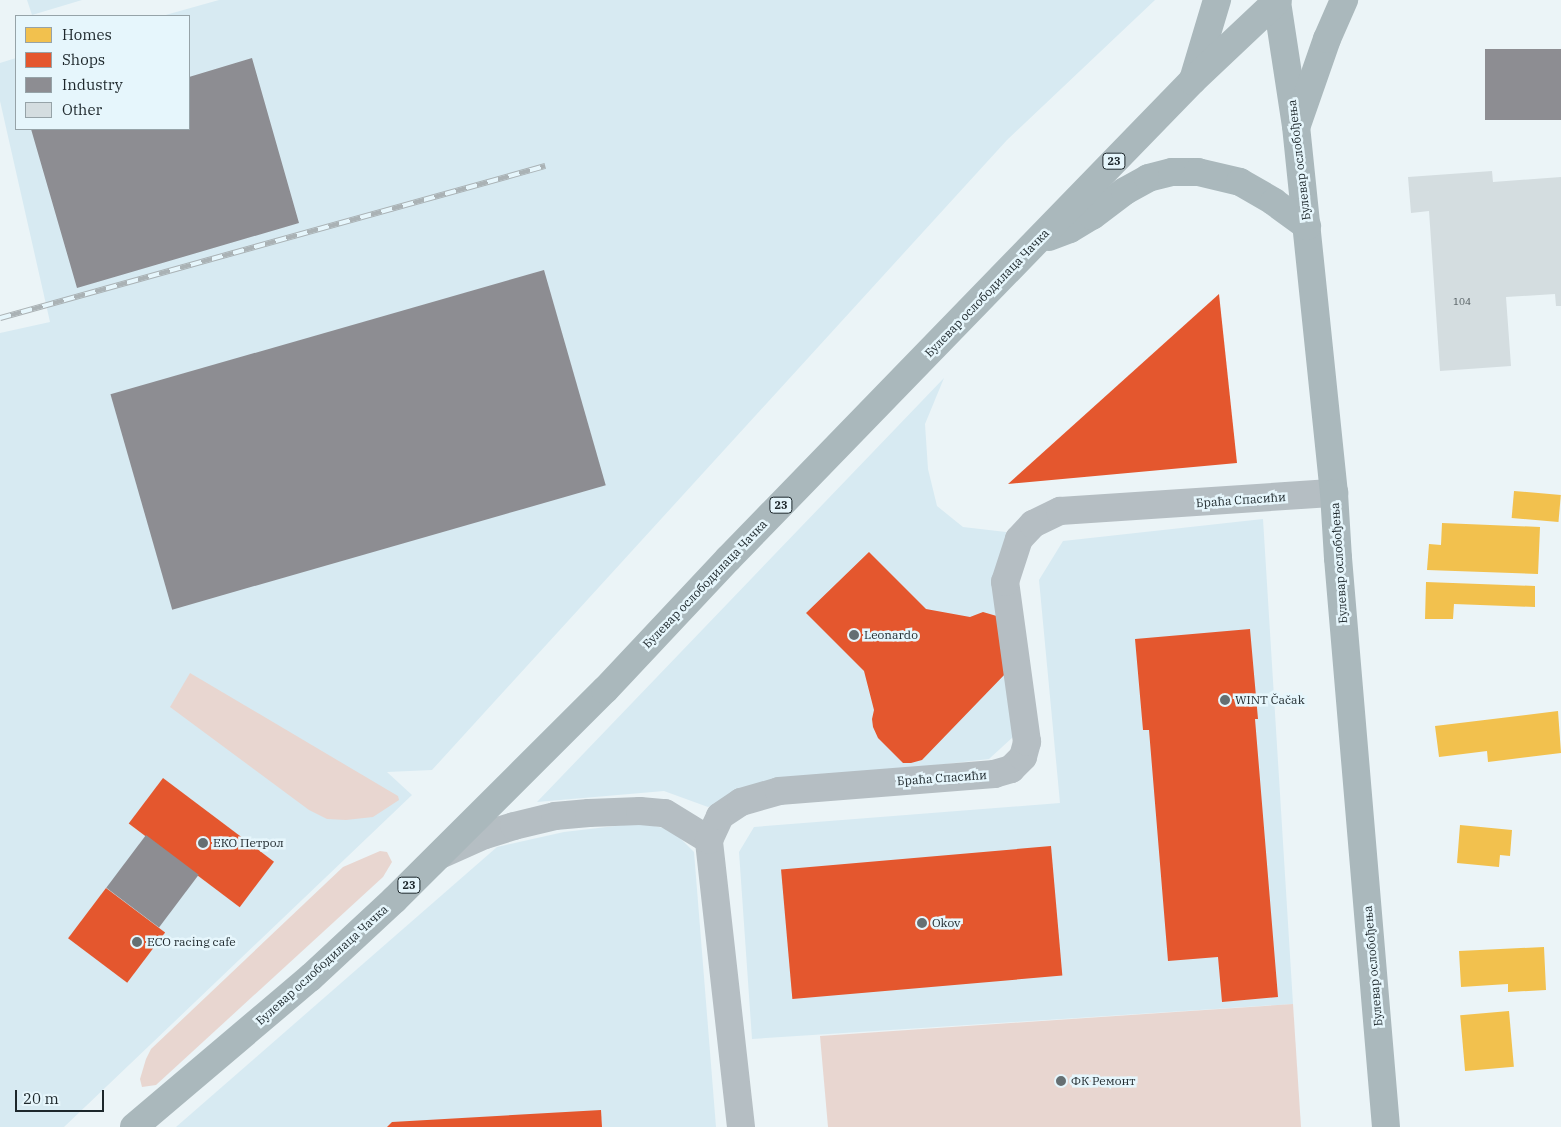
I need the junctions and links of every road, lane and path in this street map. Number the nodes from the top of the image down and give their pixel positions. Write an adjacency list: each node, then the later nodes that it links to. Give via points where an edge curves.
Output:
1 (1217, 0): 4 (main road)
2 (1344, 0): 5 (main road)
3 (1277, 1): 4 (main road, Булевар ослободилаца Чачка / 23); 5 (main road, Булевар ослобођења)
4 (1192, 81): 7 (main road, Булевар ослободилаца Чачка / 23)
5 (1296, 126): 6 (main road, Булевар ослобођења)
6 (1307, 226): 7 (main road, via 1240,182 1198,172 1172,172 1148,178 1070,229); 8 (main road, Булевар ослобођења)
7 (1036, 242): 10 (main road, Булевар ослободилаца Чачка / 23, via 605,690)
8 (1334, 493): 9 (street, Браћа Спасићи, via 1060,511 1034,524 1019,540 1005,582 1027,742 1023,757 1011,769 994,774 779,791 741,802 720,816); 13 (main road, Булевар ослобођења)
9 (709, 840): 10 (street, via 665,813 589,813 555,816 514,826); 12 (street)
10 (437, 857): 11 (main road, Булевар ослободилаца Чачка / 23, via 324,966)
11 (134, 1127)
12 (741, 1127)
13 (1386, 1127)

